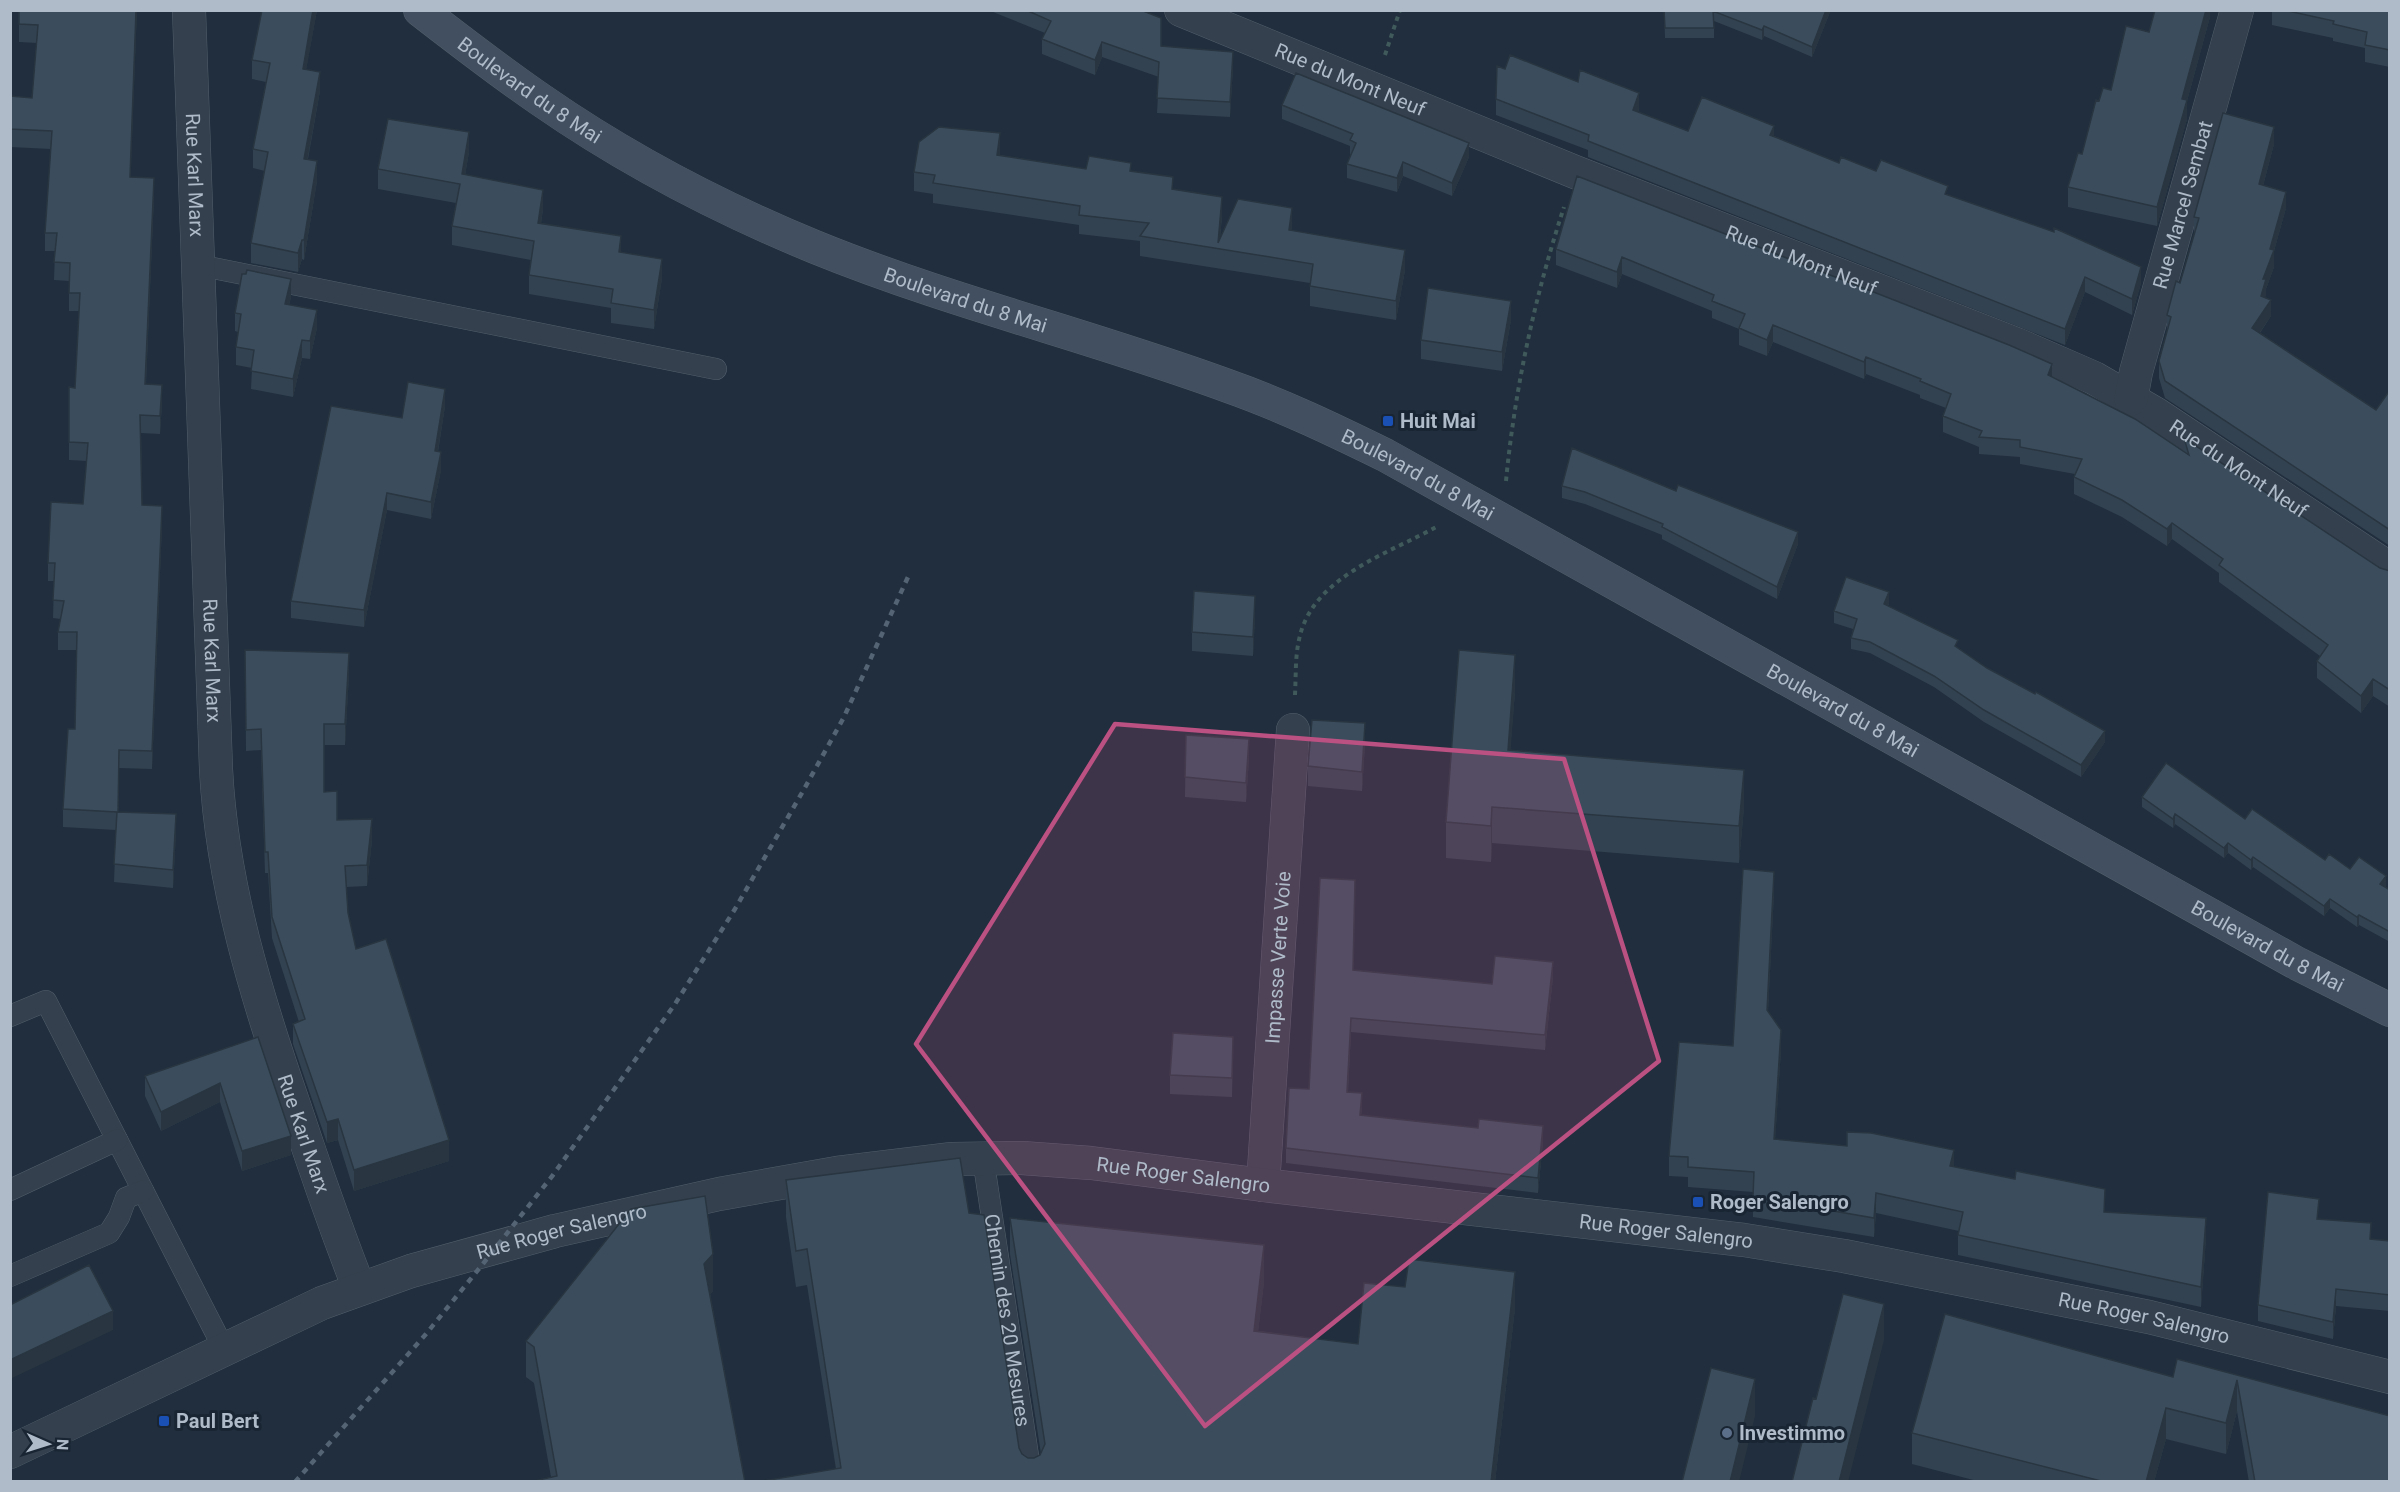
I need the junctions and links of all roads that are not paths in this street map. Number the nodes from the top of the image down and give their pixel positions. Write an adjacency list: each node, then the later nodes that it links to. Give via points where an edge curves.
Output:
1 (189, 10): 5 (street, Rue Karl Marx)
2 (420, 10): 10 (main road, Boulevard du 8 Mai, via 541,101 595,136 758,222 911,283 1228,386 1385,455 2298,964)
3 (1181, 10): 7 (street, Rue du Mont Neuf, via 1575,172 2016,344)
4 (2237, 10): 7 (street, Rue Marcel Sembat)
5 (198, 265): 6 (lane); 18 (street, Rue Karl Marx, via 216,769 226,866 270,1036)
6 (716, 369)
7 (2131, 399): 8 (street, Rue du Mont Neuf)
8 (2390, 569)
9 (1293, 730): 14 (street, Impasse Verte Voie)
10 (2390, 1010)
11 (10, 1016): 12 (lane, via 46,1001)
12 (117, 1140): 15 (lane); 16 (lane)
13 (983, 1158): 14 (street, Rue Roger Salengro, via 1080,1162); 18 (street, Rue Roger Salengro, via 864,1168 719,1194 555,1231); 22 (lane, Chemin des 20 Mesures)
14 (1263, 1185): 20 (street, Rue Roger Salengro, via 1810,1250 2139,1315)
15 (10, 1190)
16 (143, 1191): 17 (lane, via 126,1198 109,1233); 19 (lane)
17 (10, 1276)
18 (358, 1288): 19 (street, Rue Roger Salengro)
19 (224, 1349): 21 (street, Rue Roger Salengro)
20 (2390, 1377)
21 (10, 1452)
22 (1032, 1482)

